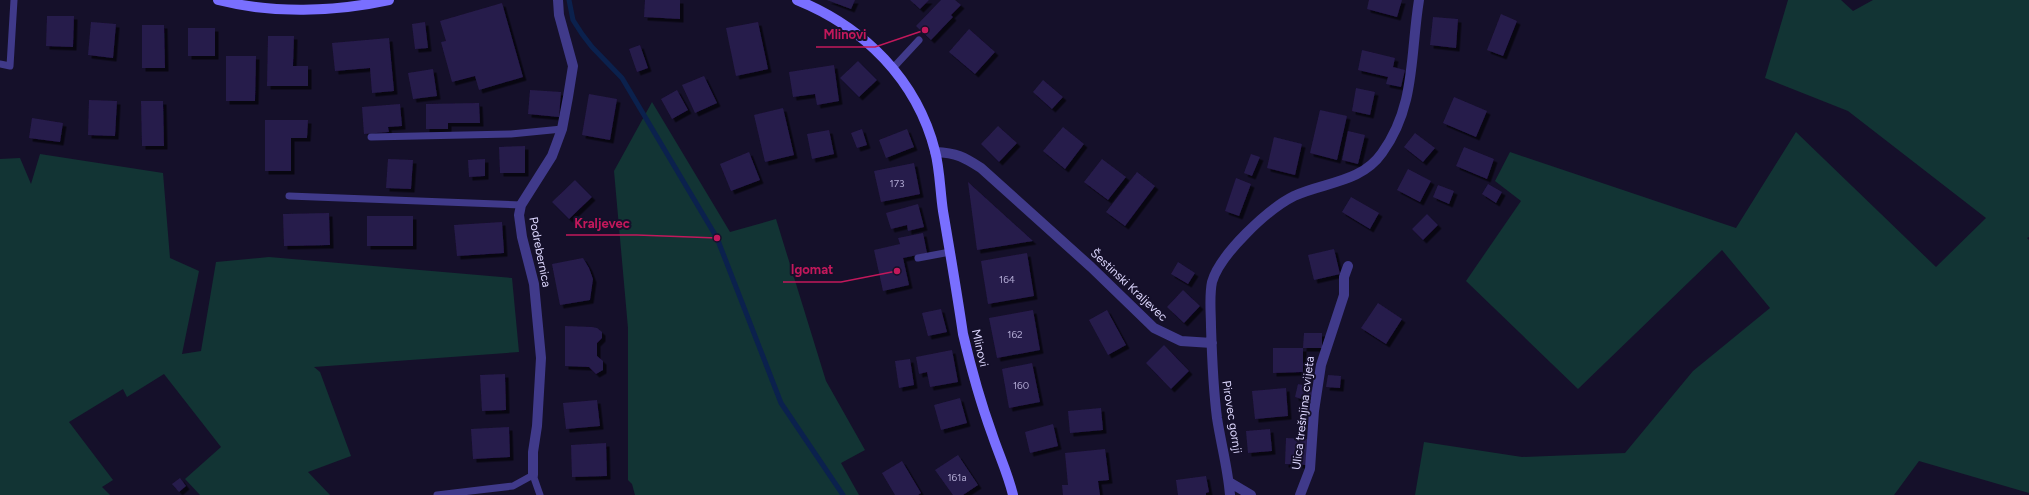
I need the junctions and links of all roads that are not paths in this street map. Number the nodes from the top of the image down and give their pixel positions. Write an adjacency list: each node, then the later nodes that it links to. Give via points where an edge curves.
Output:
1 (14, 0): 8 (lane, via 10,66)
2 (218, 0): 3 (main road, via 276,8 317,9 351,7)
3 (389, 0)
4 (558, 0): 10 (street, Podrebernica, via 559,15 573,66)
5 (797, 0): 9 (main road, Mlinovi, via 834,17 854,30)
6 (1419, 0): 18 (street, via 1409,92 1400,122 1389,143 1372,164 1359,173 1343,181 1294,196 1279,206 1232,249 1215,272 1212,284)
7 (919, 40): 9 (lane)
8 (0, 64)
9 (893, 68): 12 (main road, Mlinovi, via 920,110)
10 (562, 129): 11 (lane, via 511,134); 14 (street, Podrebernica, via 552,156)
11 (371, 137)
12 (935, 152): 15 (main road, Mlinovi); 18 (street, Šestinski Kraljevec, via 962,156 981,168 1092,267 1154,328 1180,342)
13 (289, 196): 14 (lane)
14 (521, 205): 19 (street, Podrebernica, via 519,215 534,284 541,358)
15 (950, 252): 16 (lane); 23 (main road, Mlinovi, via 963,334 974,382)
16 (918, 258)
17 (1348, 266): 26 (street, Ulica trešnjina cvijeta, via 1344,277 1343,301 1321,365 1314,411 1310,469)
18 (1212, 343): 20 (street, Pirovec gornji, via 1217,417)
19 (533, 475): 21 (lane, via 512,486); 22 (lane)
20 (1229, 482): 24 (street, Pirovec gornji); 25 (street)
21 (437, 495)
22 (540, 495)
23 (1013, 495)
24 (1230, 495)
25 (1251, 495)
26 (1300, 495)

